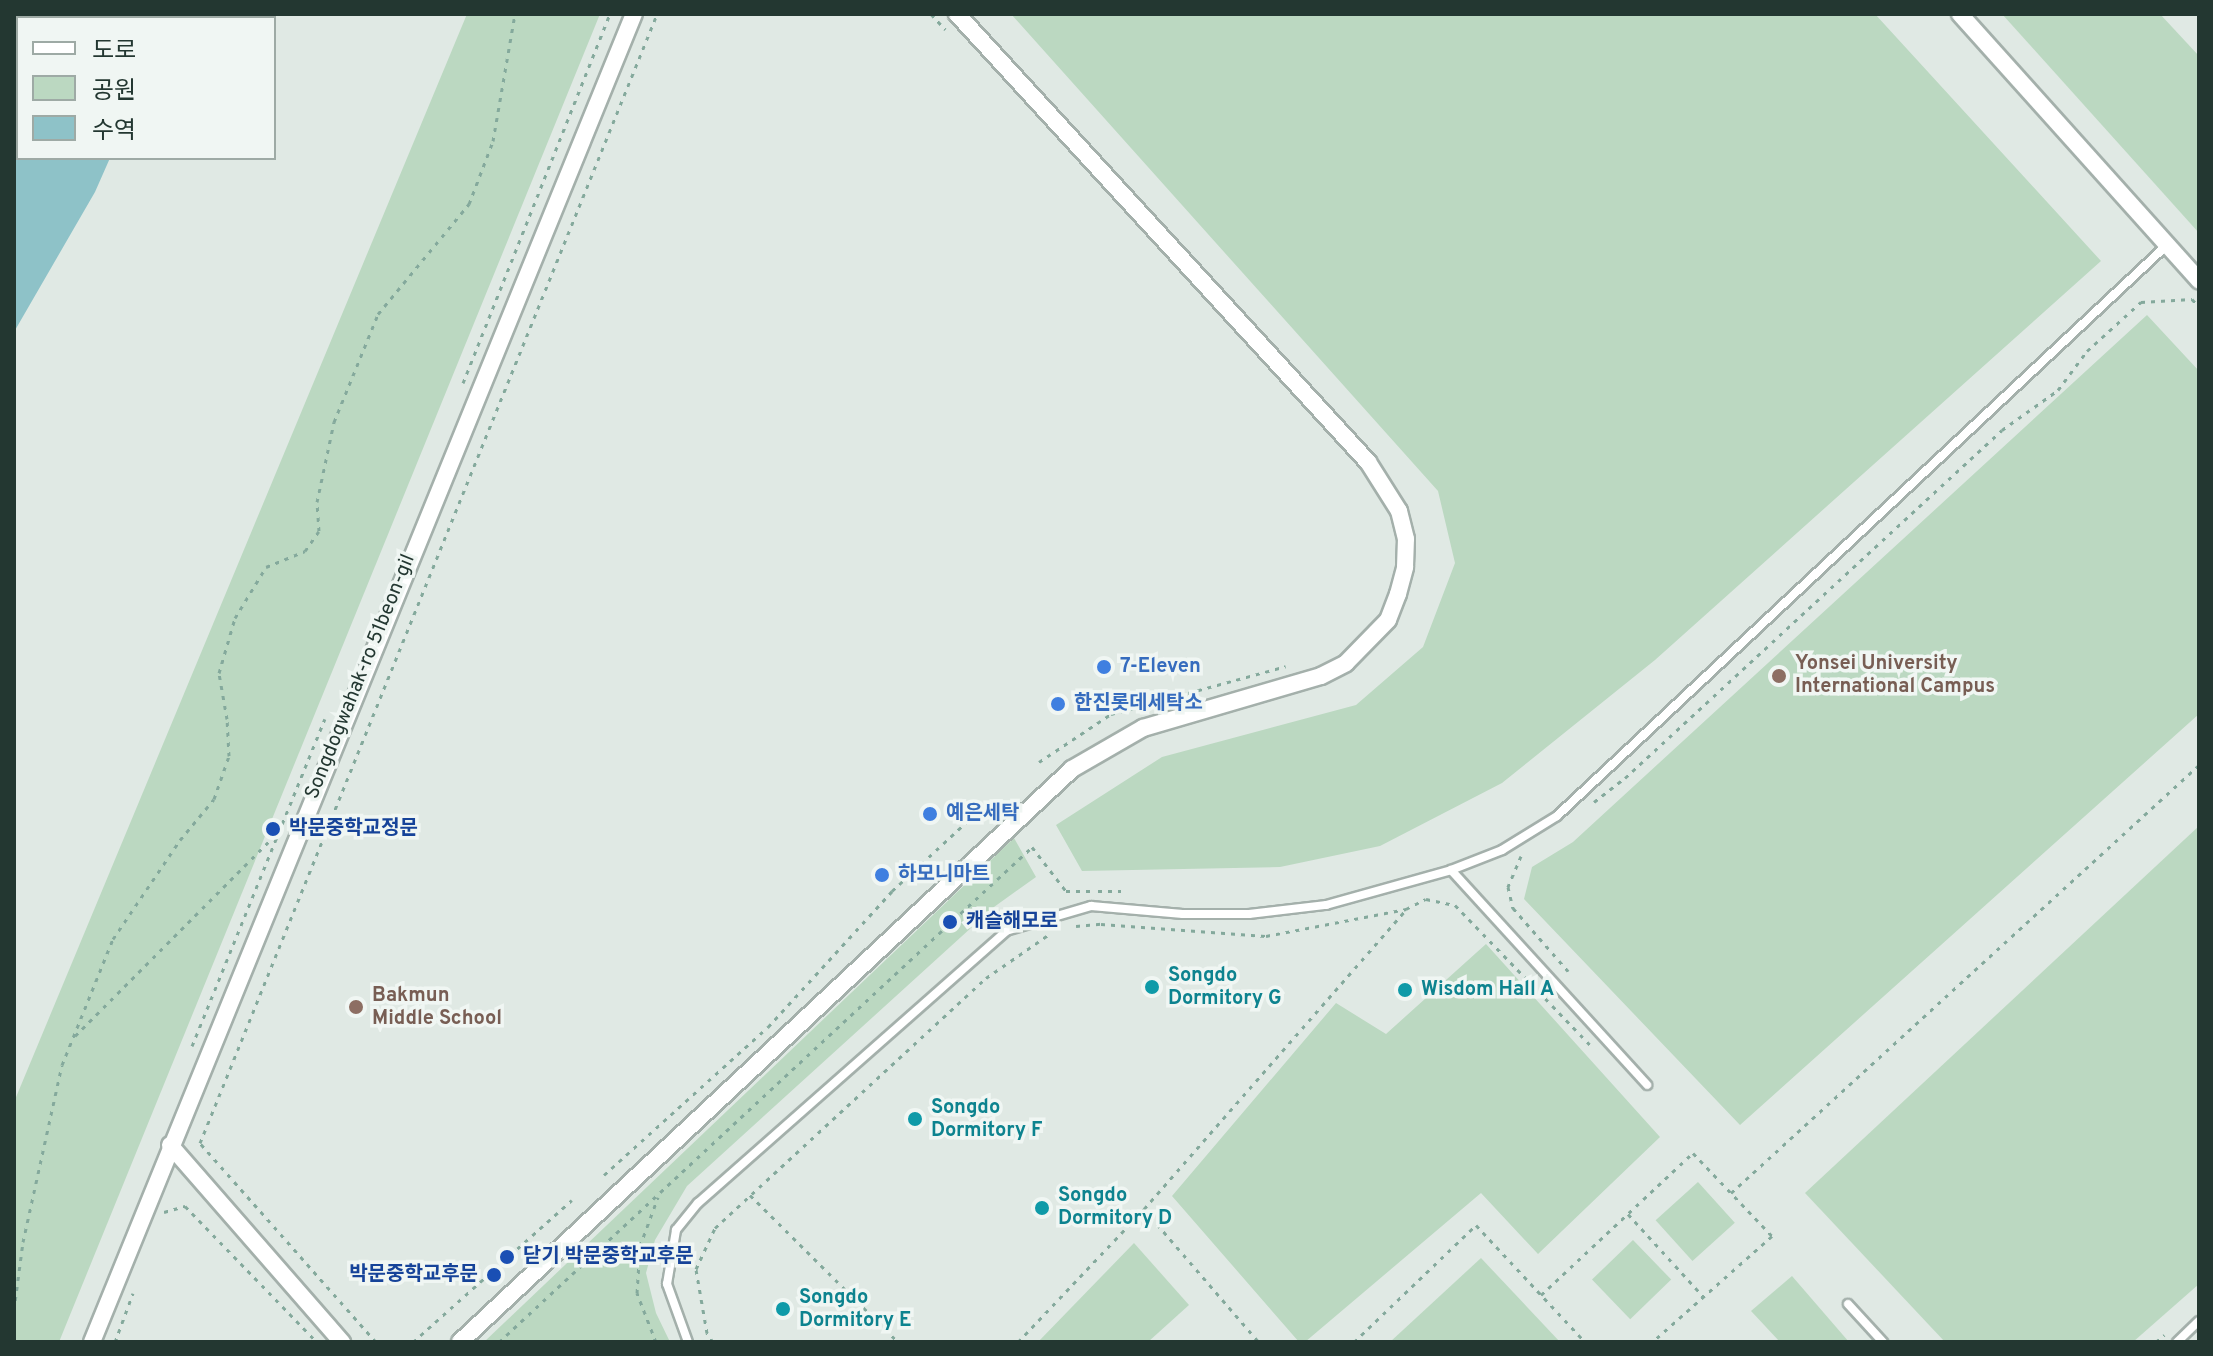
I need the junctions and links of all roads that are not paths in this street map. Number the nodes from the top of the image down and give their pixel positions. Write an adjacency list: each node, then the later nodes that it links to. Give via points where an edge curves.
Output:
1 (634, 14): 8 (street, Songdogwahak-ro 51beon-gil)
2 (957, 14): 13 (street, via 1368,462 1399,511 1406,539 1398,594 1388,620 1346,663 1321,676 1143,728 1072,769)
3 (1960, 14): 4 (street)
4 (2167, 245): 5 (street); 6 (lane, via 1557,816 1502,850)
5 (2199, 280)
6 (1451, 870): 7 (lane); 14 (lane, via 1326,905 1249,914 1091,906 1006,931 698,1203 676,1230 667,1284)
7 (1647, 1085)
8 (170, 1145): 11 (street, Songdogwahak-ro 51beon-gil); 12 (street)
9 (1848, 1304): 15 (lane)
10 (2199, 1321): 16 (lane)
11 (92, 1342)
12 (342, 1342)
13 (460, 1342)
14 (688, 1342)
15 (1883, 1342)
16 (2177, 1342)

